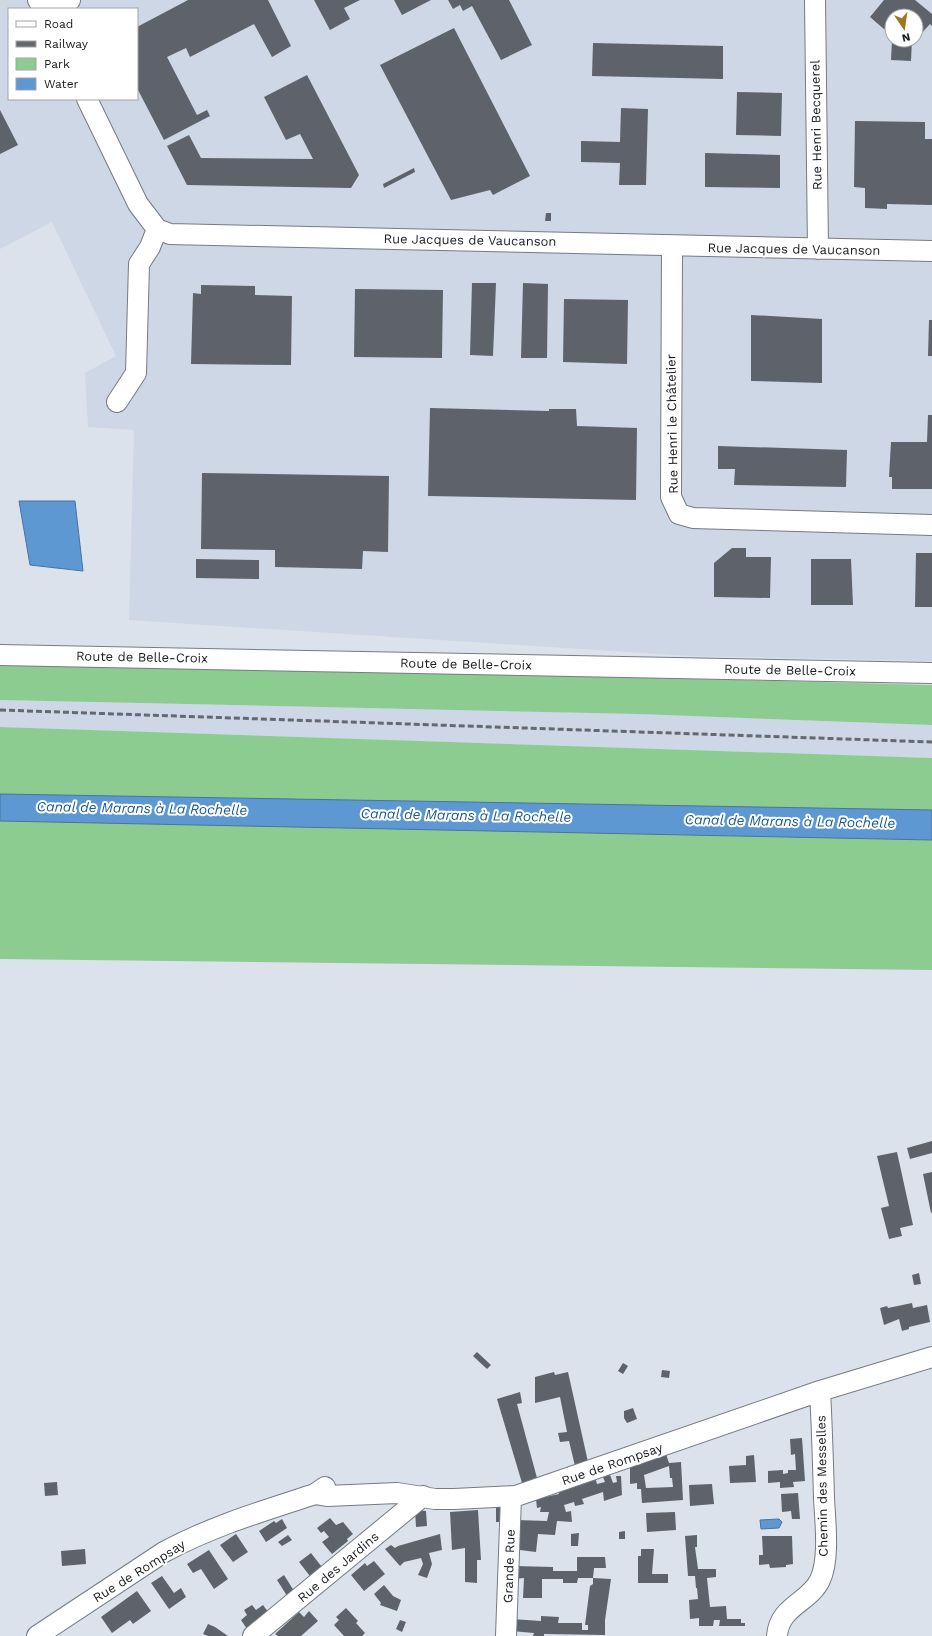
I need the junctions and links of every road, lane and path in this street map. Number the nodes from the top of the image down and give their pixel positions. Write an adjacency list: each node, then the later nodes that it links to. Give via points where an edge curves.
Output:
1 (70, 0): 3 (street)
2 (814, 0): 7 (street, Rue Henri Becquerel)
3 (54, 8)
4 (87, 100): 5 (street, via 138,204)
5 (157, 229): 6 (street, Rue Jacques de Vaucanson, via 170,234); 9 (street, via 150,247 139,264 136,373)
6 (672, 246): 7 (street, Rue Jacques de Vaucanson); 10 (street, Rue Henri le Châtelier, via 671,497 679,514 693,518)
7 (818, 249): 8 (street, Rue Jacques de Vaucanson)
8 (932, 251)
9 (117, 402)
10 (932, 525)
11 (0, 655): 12 (street, Route de Belle-Croix)
12 (932, 674)
13 (932, 1357): 14 (street, Rue de Rompsay)
14 (820, 1391): 16 (street, Rue de Rompsay); 20 (street, Chemin des Messelles, via 826,1552 820,1580 784,1615)
15 (423, 1496): 16 (street, Rue de Rompsay, via 454,1499); 17 (street, Rue de Rompsay, via 397,1493 374,1484 327,1486 314,1494 240,1517 164,1552); 18 (street, Rue des Jardins)
16 (511, 1497): 19 (street, Grande Rue)
17 (37, 1636)
18 (253, 1636)
19 (506, 1636)
20 (777, 1636)

